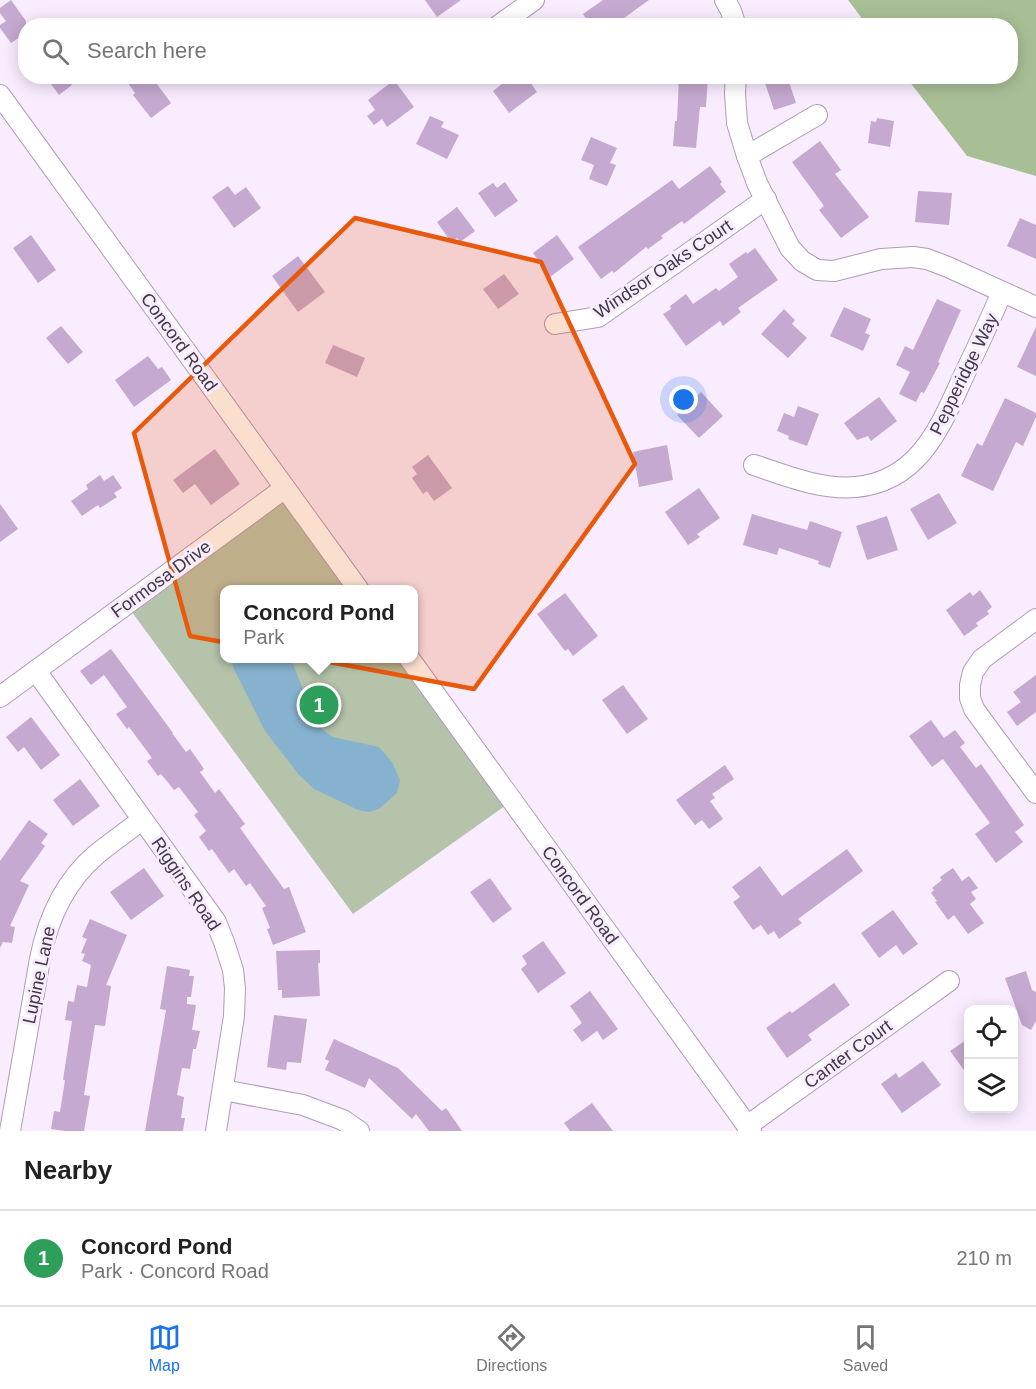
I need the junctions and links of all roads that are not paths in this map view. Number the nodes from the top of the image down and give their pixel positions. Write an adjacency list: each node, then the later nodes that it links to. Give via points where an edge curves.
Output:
1 (534, 0): 3 (street)
2 (724, 0): 4 (street)
3 (509, 18)
4 (733, 18)
5 (736, 84): 8 (street, via 737,123)
6 (0, 95): 14 (street, Concord Road)
7 (817, 115): 8 (street)
8 (747, 156): 9 (street)
9 (766, 200): 10 (street, via 790,248 817,270 913,257 948,267); 12 (street, Windsor Oaks Court, via 597,317)
10 (1002, 292): 11 (street); 13 (street, Pepperidge Way, via 942,423 928,446 894,475 873,484 833,486)
11 (1036, 307)
12 (555, 324)
13 (754, 465)
14 (285, 488): 15 (street, Concord Road); 18 (street, Formosa Drive)
15 (355, 585)
16 (1036, 619): 20 (street, via 982,658 970,685 974,709)
17 (413, 663): 24 (street, Concord Road)
18 (36, 671): 19 (street, Formosa Drive); 21 (street, Riggins Road)
19 (0, 697)
20 (1036, 793)
21 (142, 820): 23 (street, Riggins Road, via 216,922 224,942 235,988); 25 (street, Lupine Lane, via 79,871 54,911 40,958)
22 (949, 981): 24 (street, Canter Court)
23 (223, 1090): 26 (street, Riggins Road); 27 (street, via 303,1105 343,1120)
24 (749, 1129)
25 (10, 1131)
26 (216, 1131)
27 (359, 1131)

